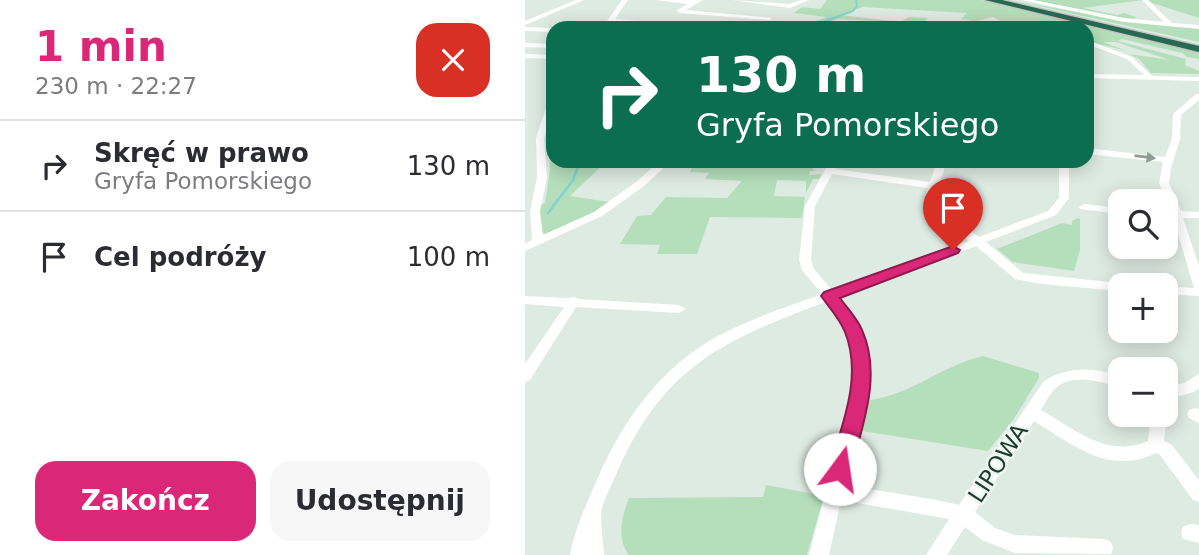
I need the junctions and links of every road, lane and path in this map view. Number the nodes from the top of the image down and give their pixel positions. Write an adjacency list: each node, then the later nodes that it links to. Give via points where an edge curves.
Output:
1 (581, 0): 21 (street)
2 (625, 0): 12 (street)
3 (659, 0): 10 (street)
4 (735, 0): 5 (street, via 790,6)
5 (806, 0)
6 (991, 0): 18 (highway)
7 (1004, 0): 19 (highway)
8 (1025, 0): 23 (street)
9 (1145, 0): 23 (street)
10 (697, 2): 11 (street)
11 (680, 11): 12 (street, via 671,15); 13 (street)
12 (616, 13): 15 (street)
13 (726, 15): 14 (street); 17 (street)
14 (769, 18)
15 (611, 20): 16 (street)
16 (623, 21)
17 (720, 21)
18 (1084, 21)
19 (1091, 21)
20 (1094, 22): 30 (highway)
21 (525, 23)
22 (1094, 23): 30 (highway)
23 (1171, 24): 24 (street)
24 (1199, 27)
25 (525, 29): 26 (street)
26 (546, 30)
27 (1094, 44): 34 (street, via 1130,57)
28 (525, 46): 29 (street)
29 (546, 46)
30 (1199, 47)
31 (525, 56): 32 (street)
32 (546, 58)
33 (1094, 76): 34 (street)
34 (1150, 78): 35 (street)
35 (1199, 79)
36 (1199, 96): 39 (street, via 1177,114)
37 (546, 118): 49 (street, via 542,177)
38 (1094, 152): 39 (street, one-way to 39)
39 (1169, 160): 46 (street)
40 (658, 168): 53 (street, via 598,214)
41 (831, 168): 60 (street, via 810,206 805,260)
42 (842, 168): 45 (street)
43 (940, 168): 45 (street)
44 (1065, 168): 54 (street, via 1064,198 1056,211)
45 (934, 186): 54 (street, via 932,204)
46 (1166, 189)
47 (1084, 207): 48 (street)
48 (1108, 210)
49 (530, 212): 53 (street)
50 (1199, 215): 51 (street)
51 (1178, 217)
52 (1178, 228): 56 (street)
53 (538, 241): 55 (street)
54 (975, 242): 57 (street, via 1019,276); 60 (street)
55 (525, 248)
56 (1199, 285)
57 (1108, 286)
58 (1178, 291): 59 (street)
59 (1199, 292)
60 (829, 296): 71 (street, via 853,329 861,354 862,380); 73 (street, via 718,341 669,380 631,428)
61 (525, 300): 62 (street)
62 (574, 301): 63 (street); 64 (street)
63 (679, 309)
64 (525, 376)
65 (1108, 379): 68 (street, LIPOWA, via 1088,373 1065,376 1049,385)
66 (1199, 381): 67 (street)
67 (1178, 391)
68 (1032, 412): 70 (street, LIPOWA, via 1111,455 1146,452); 74 (street, LIPOWA)
69 (1158, 427): 70 (street)
70 (1156, 445): 72 (street, via 1166,450)
71 (835, 491): 74 (street); 78 (street)
72 (1199, 494)
73 (593, 513): 76 (street, via 581,536); 77 (street)
74 (964, 515): 75 (street, LIPOWA, via 989,534 1015,544); 79 (street, LIPOWA)
75 (1104, 548)
76 (580, 555)
77 (594, 555)
78 (819, 555)
79 (936, 555)

